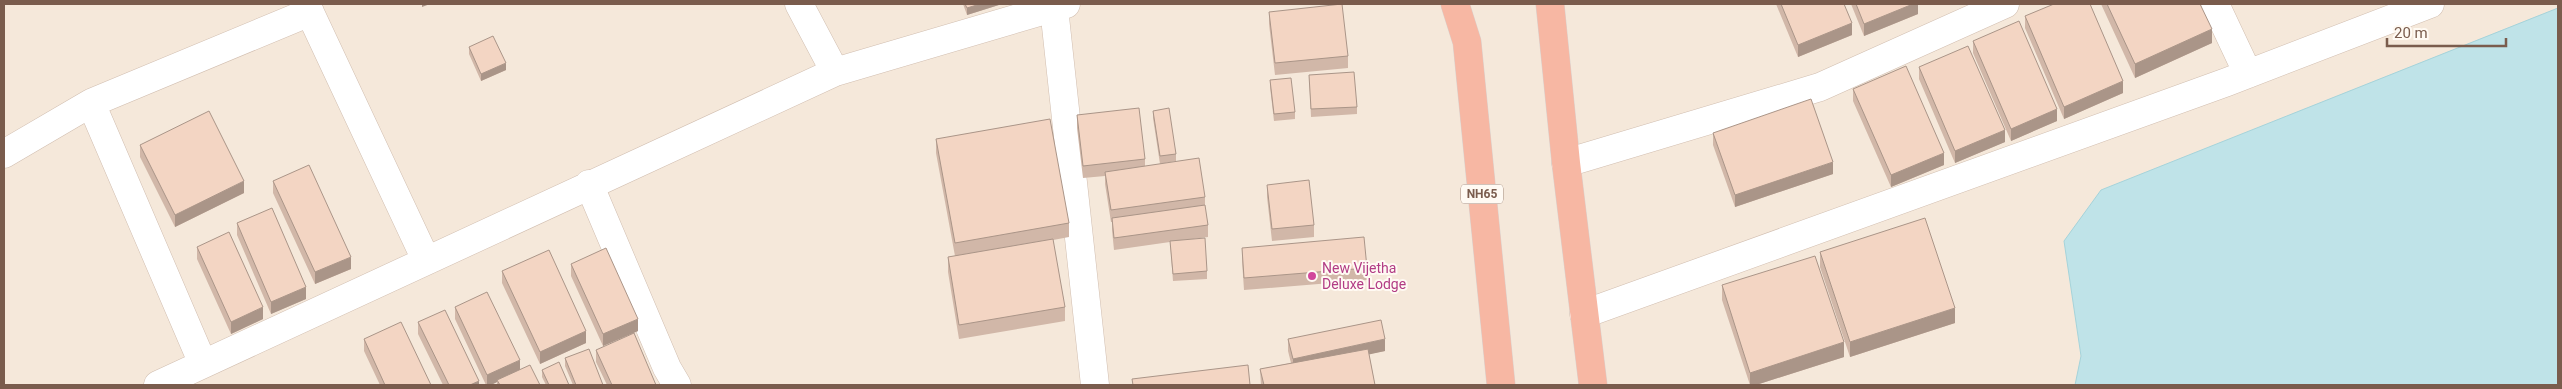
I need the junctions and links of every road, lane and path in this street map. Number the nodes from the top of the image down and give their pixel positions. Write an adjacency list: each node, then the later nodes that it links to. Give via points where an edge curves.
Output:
1 (799, 4): 9 (street)
2 (1455, 4): 21 (highway, NH65, via 1467,42)
3 (1550, 4): 13 (highway)
4 (2005, 4): 13 (street, via 1820,87)
5 (2215, 4): 10 (street)
6 (2430, 4): 10 (street)
7 (1060, 6): 9 (street); 20 (street)
8 (308, 8): 11 (street); 15 (street)
9 (835, 72): 14 (street)
10 (2248, 74): 16 (street)
11 (91, 103): 12 (street); 17 (street)
12 (4, 154)
13 (1566, 163): 16 (highway)
14 (589, 184): 15 (street); 19 (street)
15 (426, 260): 17 (street)
16 (1584, 314): 22 (highway)
17 (203, 364): 18 (street)
18 (158, 385)
19 (676, 385)
20 (1095, 385)
21 (1501, 385)
22 (1593, 385)

